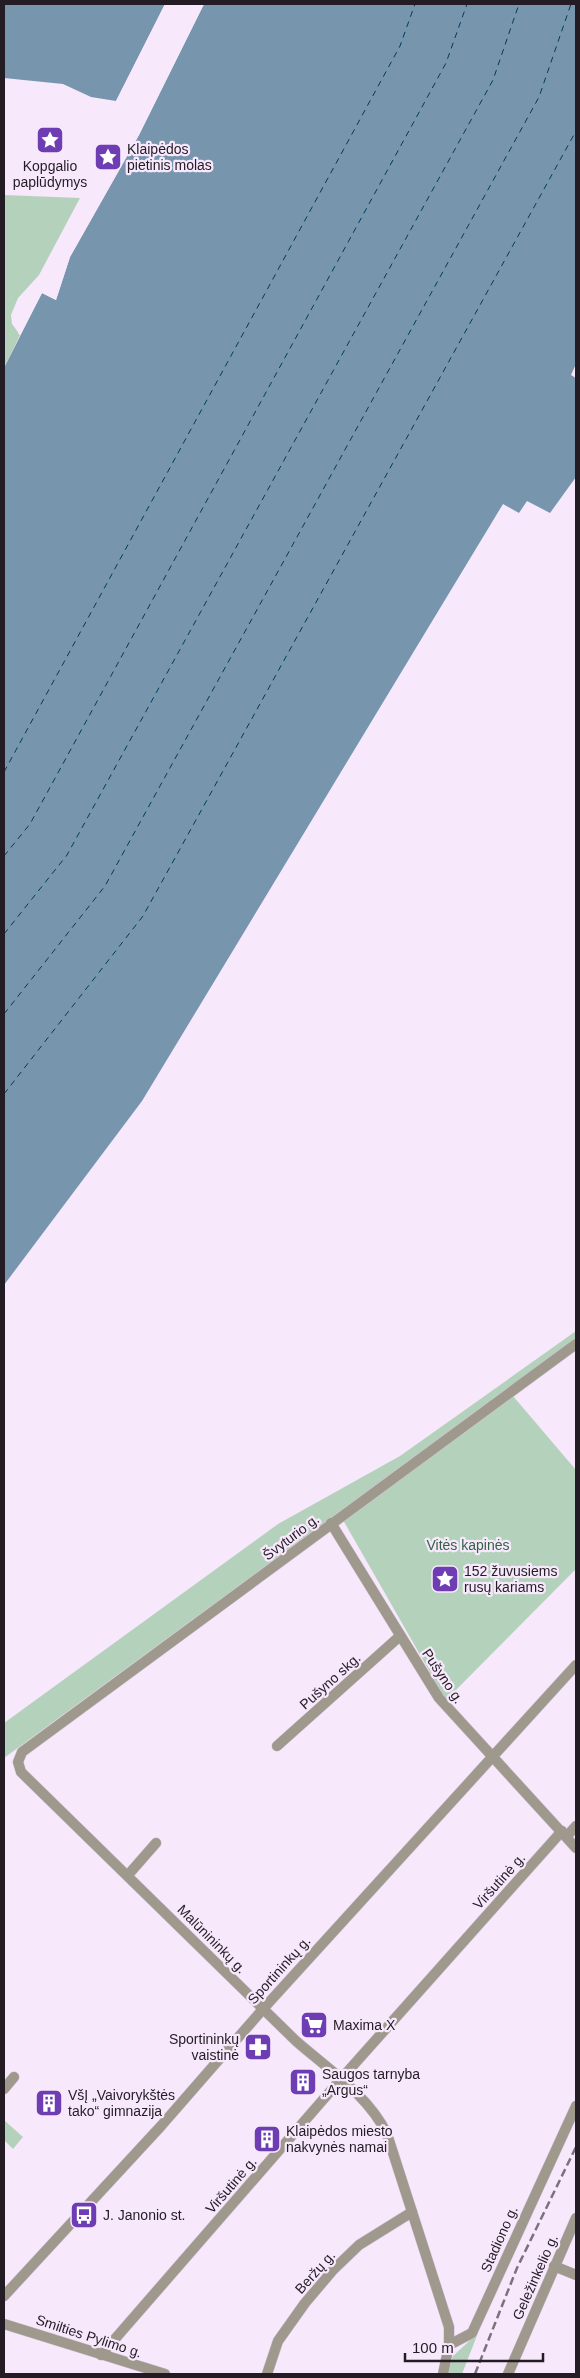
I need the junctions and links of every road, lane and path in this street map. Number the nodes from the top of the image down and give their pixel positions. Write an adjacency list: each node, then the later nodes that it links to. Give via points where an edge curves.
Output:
1 (576, 1344): 2 (street, Švyturio g.)
2 (331, 1523): 3 (street, Pušyno g.); 6 (street, Švyturio g.)
3 (400, 1636): 5 (street, Pušyno skg.); 7 (street, Pušyno g., via 439,1698)
4 (576, 1665): 7 (street, Sportininkų g.)
5 (277, 1746)
6 (22, 1752): 12 (street, Malūnininkų g., via 18,1762 21,1772)
7 (492, 1757): 9 (street, Pušyno g.); 13 (street, Sportininkų g.)
8 (576, 1826): 9 (street)
9 (564, 1834): 11 (street, Pušyno g.); 15 (street, Viršutinė g.)
10 (156, 1843): 12 (street)
11 (576, 1848)
12 (128, 1875): 13 (street, Malūnininkų g.)
13 (263, 2009): 15 (street, Malūnininkų g.); 22 (street, Sportininkų g., via 161,2126)
14 (14, 2077): 16 (street)
15 (341, 2079): 18 (street, Malūnininkų g., via 379,2118); 25 (street, Viršutinė g.)
16 (4, 2089)
17 (576, 2106): 24 (street, Stadiono g., via 472,2333)
18 (412, 2212): 24 (street, Malūnininkų g., via 448,2327); 27 (street, Beržų g., via 359,2245 333,2270 278,2342)
19 (576, 2218): 20 (street, Geležinkelio g.)
20 (554, 2266): 21 (street); 29 (street, Geležinkelio g.)
21 (576, 2276)
22 (4, 2296)
23 (4, 2324): 25 (street, Smilties Pylimo g.)
24 (449, 2346): 28 (street)
25 (101, 2355): 26 (street, Smilties Pylimo g.)
26 (165, 2374)
27 (267, 2374)
28 (443, 2374)
29 (508, 2374)

